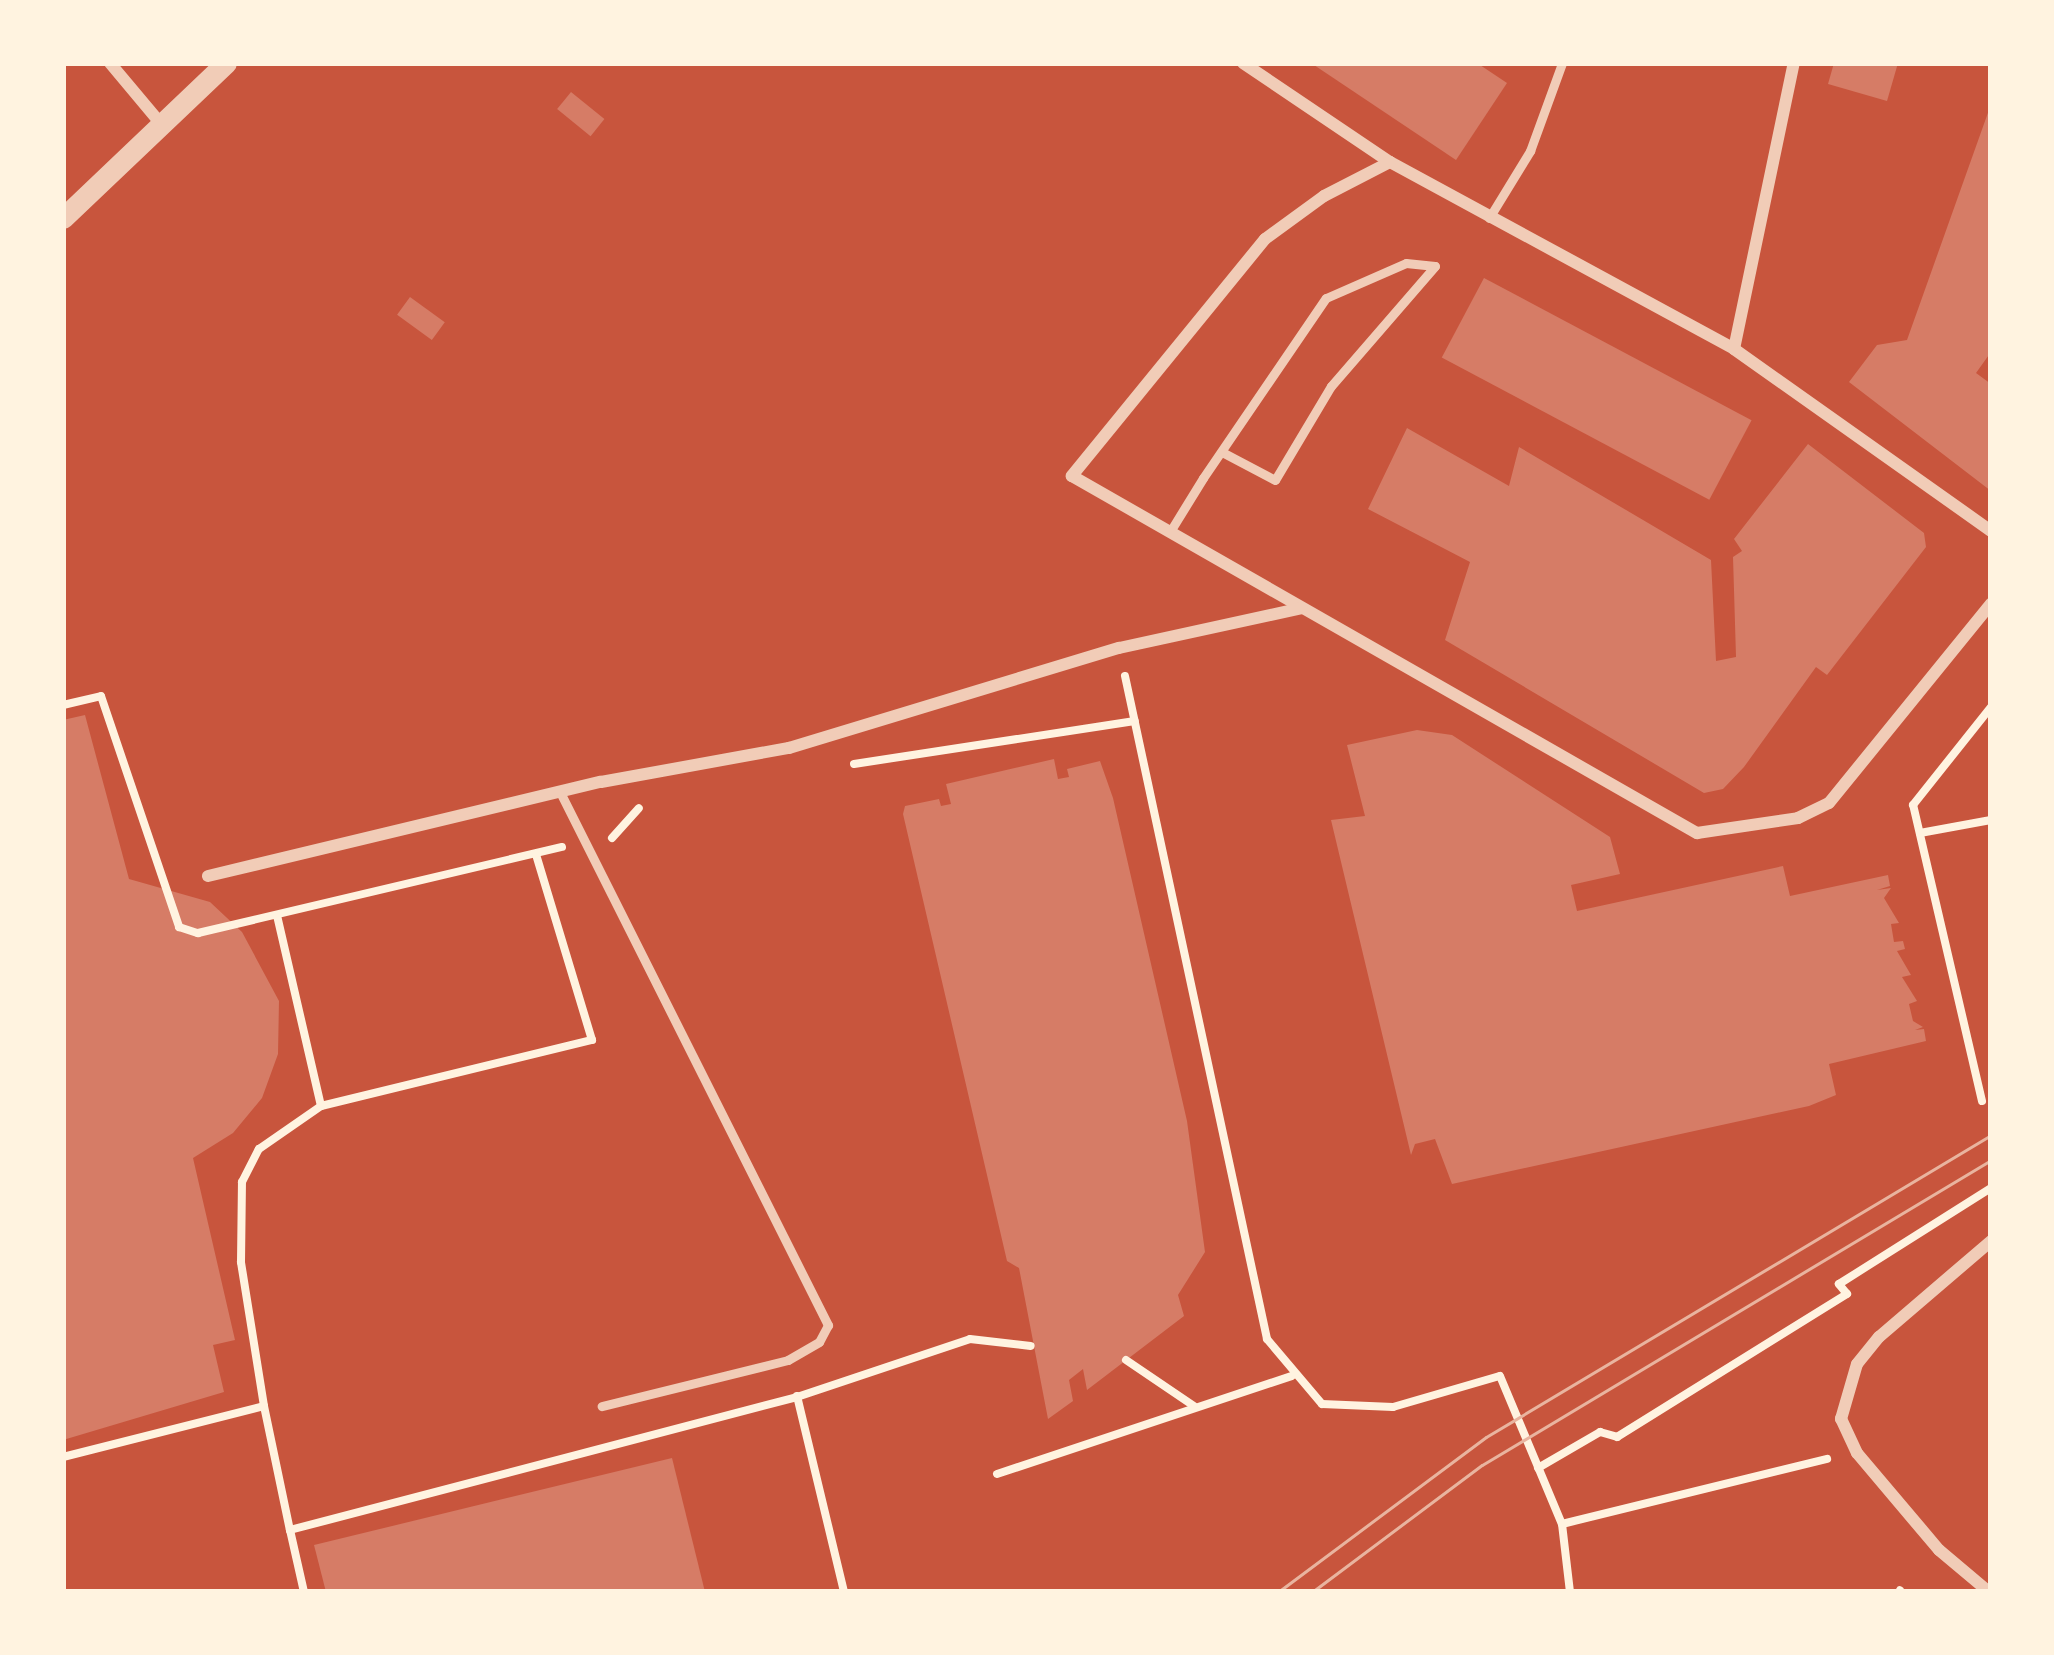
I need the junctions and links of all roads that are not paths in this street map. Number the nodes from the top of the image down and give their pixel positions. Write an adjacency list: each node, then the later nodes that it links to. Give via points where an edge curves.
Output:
1 (110, 63): 6 (street)
2 (226, 63): 6 (street)
3 (1243, 63): 7 (street)
4 (1562, 63): 9 (lane, via 1530,151)
5 (1794, 63): 10 (street)
6 (163, 126): 8 (street)
7 (1390, 162): 9 (street); 12 (street, via 1265,239 1072,476)
8 (63, 218)
9 (1489, 218): 10 (street)
10 (1734, 349): 13 (street)
11 (1222, 452): 11 (lane, via 1326,298 1406,263 1435,266 1331,386 1275,480); 12 (lane)
12 (1171, 530): 15 (street)
13 (1991, 531)
14 (1991, 604): 15 (street, via 1841,791 1798,818 1697,833)
15 (1302, 608): 16 (street, via 1119,648 839,735)
16 (560, 793): 17 (street); 19 (lane, via 822,1302 822,1337 788,1360)
17 (208, 876)
18 (1991, 1241): 20 (street, via 1856,1364 1841,1419 1876,1476)
19 (602, 1406)
20 (1989, 1592)

